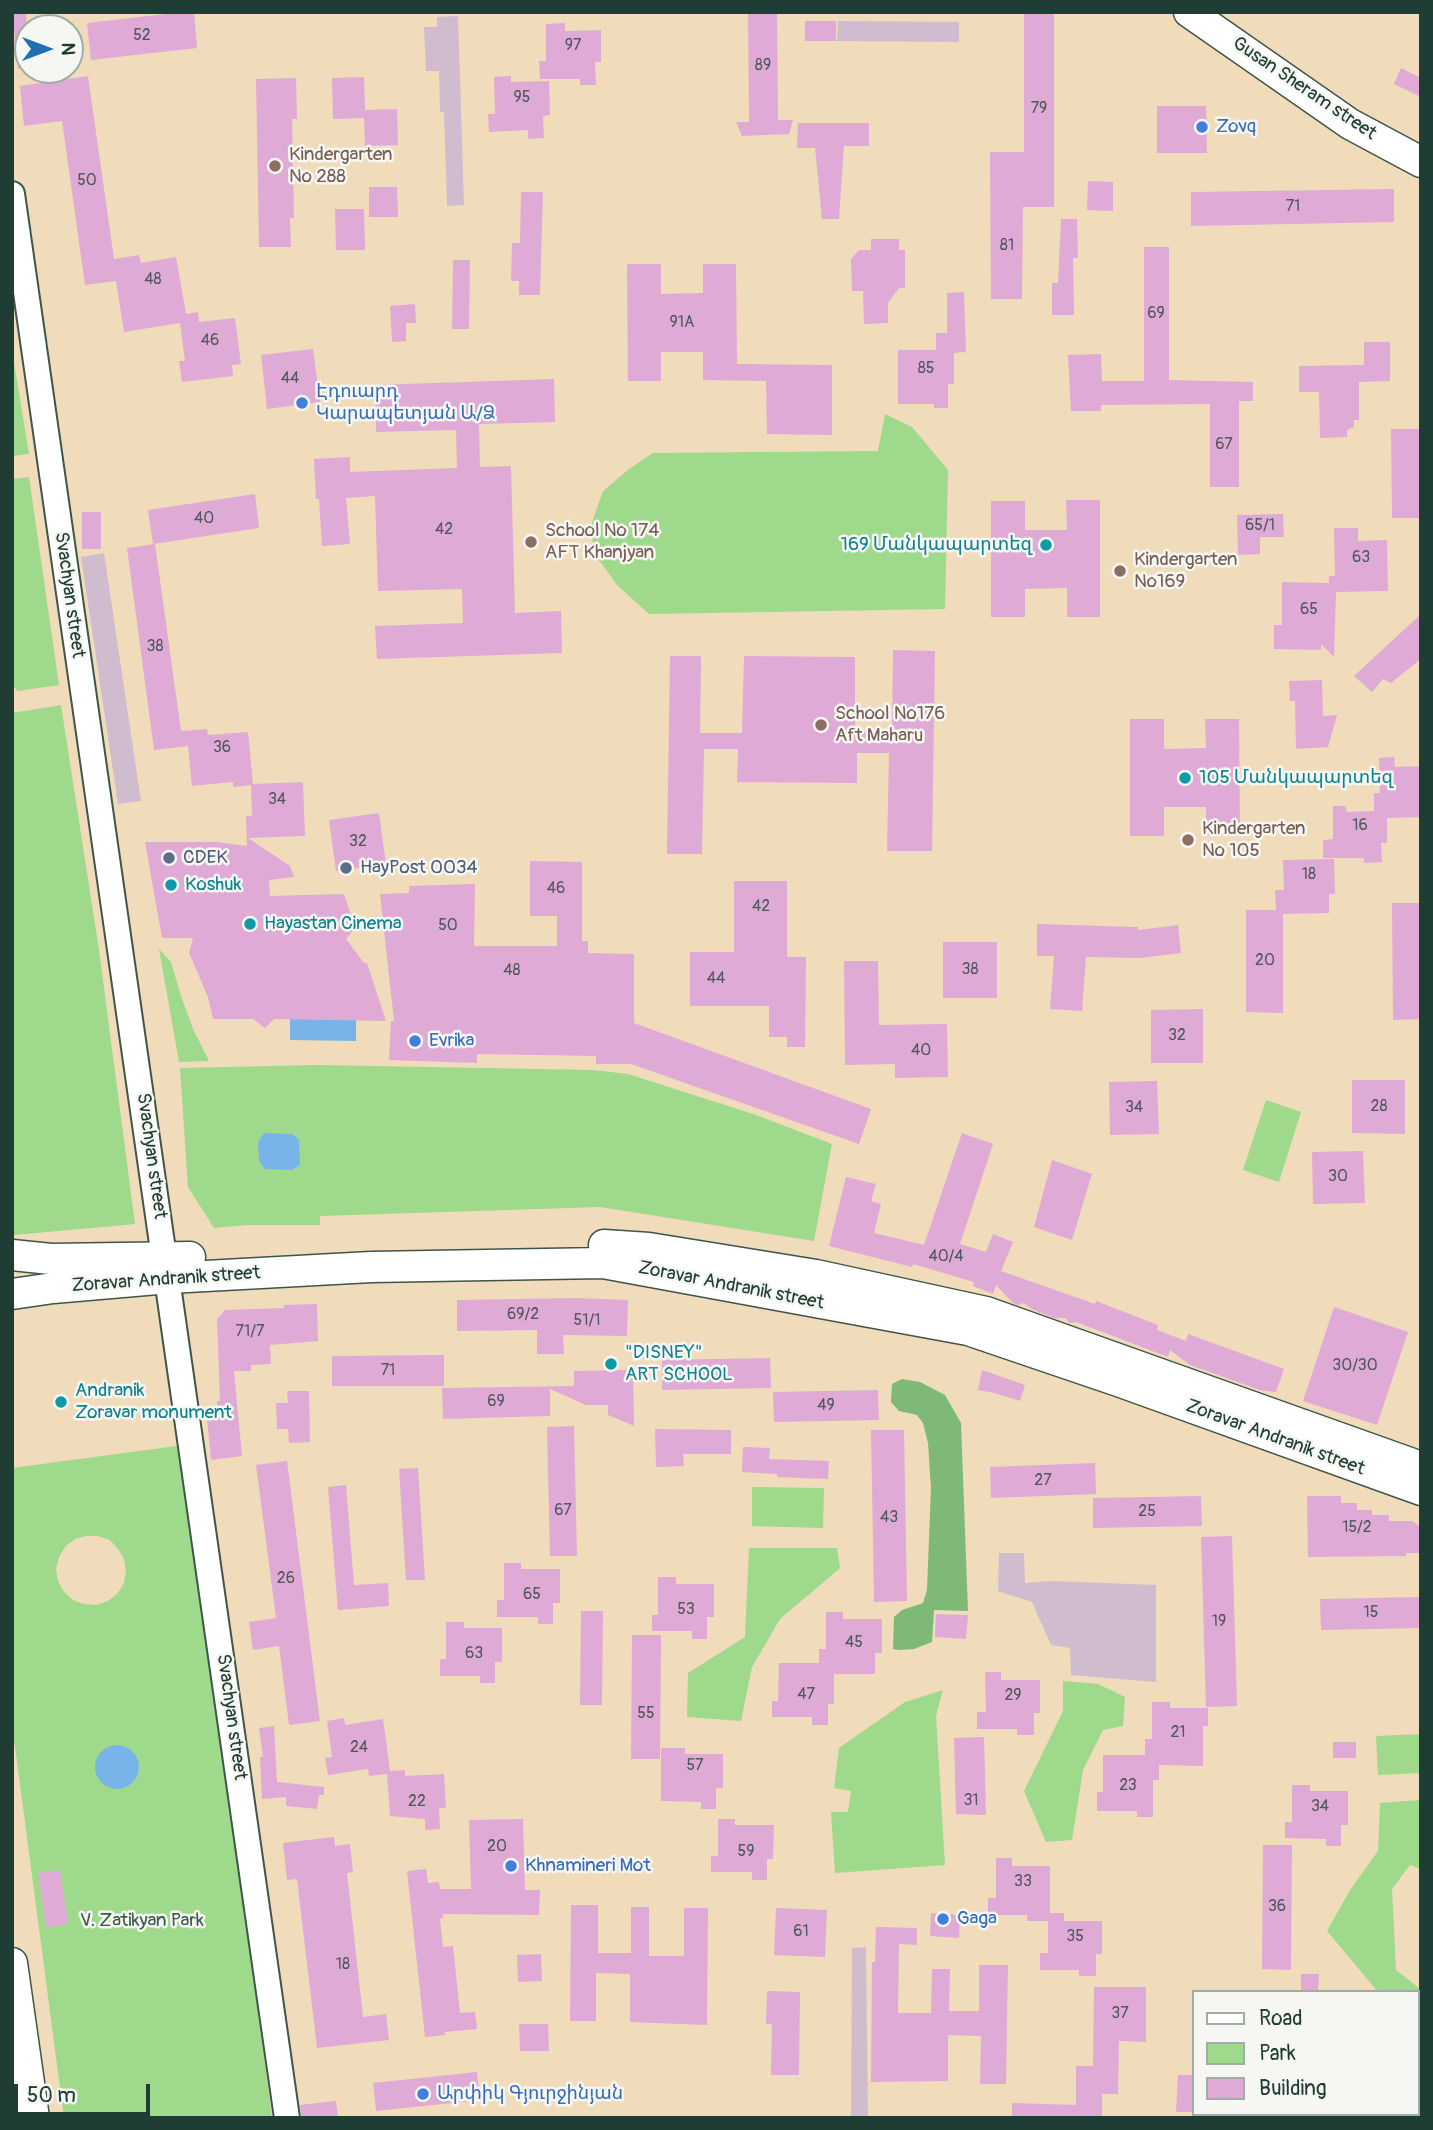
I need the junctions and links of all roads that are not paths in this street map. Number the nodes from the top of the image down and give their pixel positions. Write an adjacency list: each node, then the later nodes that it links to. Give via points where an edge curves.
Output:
1 (1189, 12): 2 (main road, Gusan Sheram street, via 1350,124)
2 (1421, 162)
3 (12, 194): 5 (street, Svachyan street)
4 (12, 1255): 5 (main road, Zoravar Andranik street)
5 (167, 1268): 6 (main road, Zoravar Andranik street); 7 (main road, Zoravar Andranik street, via 391,1248 649,1248 816,1275 986,1312); 8 (main road, Zoravar Andranik street, via 589,1263 648,1270 968,1330); 11 (street, Svachyan street)
6 (12, 1294)
7 (1421, 1467)
8 (1421, 1490)
9 (12, 1964): 10 (main road)
10 (34, 2118)
11 (287, 2118)

